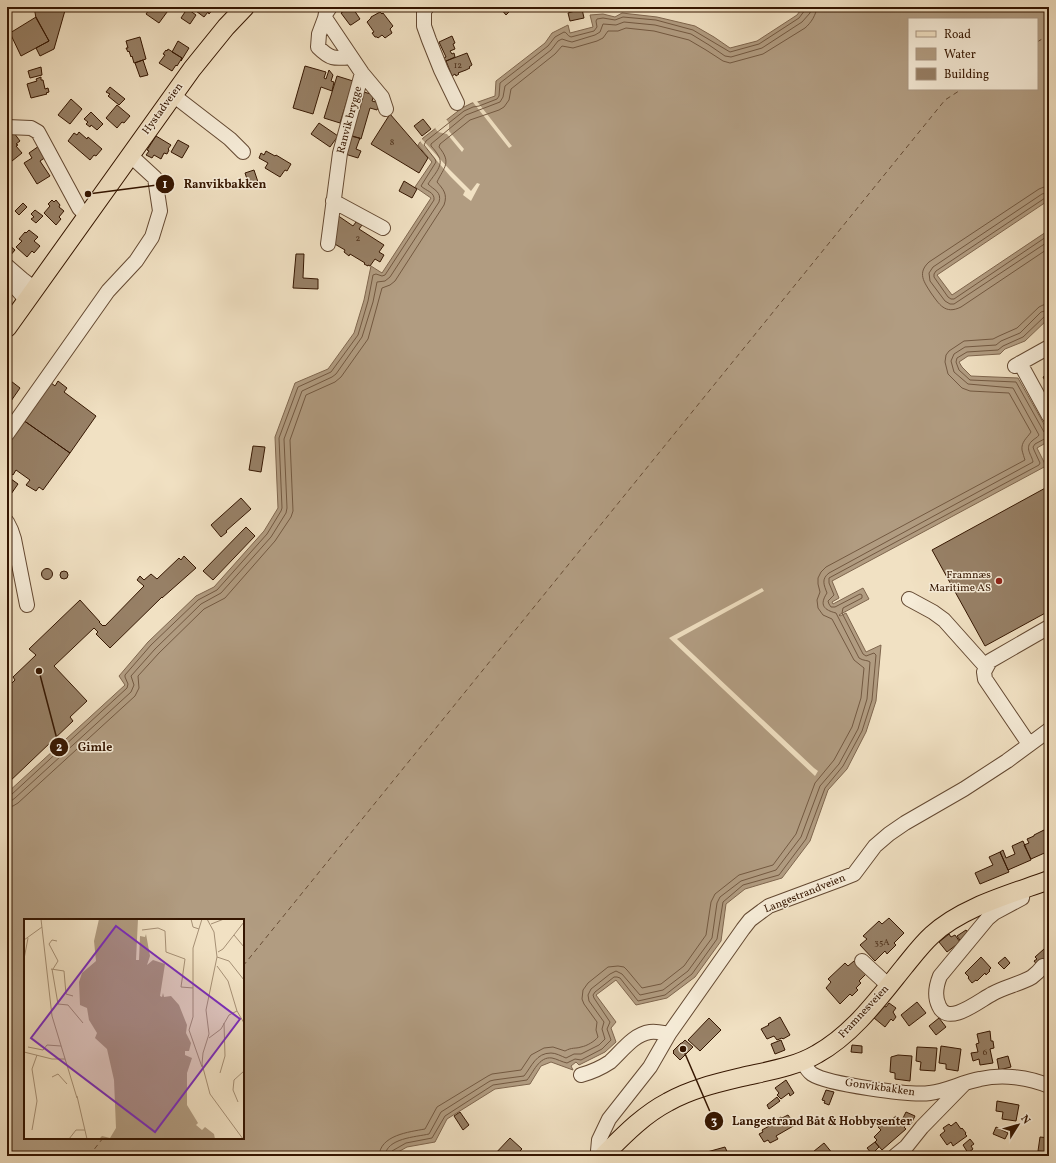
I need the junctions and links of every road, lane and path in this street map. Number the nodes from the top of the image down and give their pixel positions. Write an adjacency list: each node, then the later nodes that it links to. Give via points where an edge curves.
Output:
1 (245, 7): 6 (main road, Hystadveien, via 207,50)
2 (427, 7): 7 (street, via 424,11 424,26 441,70)
3 (328, 12): 4 (street, Ranvik brygge); 4 (street, via 319,34 318,47 326,56 338,59)
4 (351, 57): 5 (street, Ranvik brygge)
5 (362, 73): 8 (street, via 382,97); 12 (street, Ranvik brygge, via 340,153)
6 (173, 95): 10 (street); 11 (main road, Hystadveien)
7 (458, 103)
8 (386, 109)
9 (7, 127): 13 (street, via 31,128 38,132 79,208)
10 (243, 152)
11 (130, 155): 13 (main road, Hystadveien); 22 (street, via 155,178 160,211 152,237 136,261 108,291)
12 (333, 201): 14 (street); 15 (street, Ranvik brygge)
13 (86, 216): 18 (main road, Hystadveien)
14 (383, 228)
15 (328, 244)
16 (7, 266): 18 (street, via 22,279)
17 (7, 278): 18 (street, via 22,295)
18 (31, 294): 19 (main road, Hystadveien)
19 (7, 328)
20 (1049, 347): 21 (street, via 1018,365)
21 (1049, 416)
22 (7, 434)
23 (7, 522): 25 (street, via 14,539)
24 (909, 599): 27 (street, via 944,620)
25 (27, 605)
26 (1049, 627): 27 (street, via 990,661)
27 (986, 667): 29 (street, via 985,679)
28 (1049, 730): 29 (street, Langestrandveien)
29 (1029, 744): 35 (street, Langestrandveien, via 1007,762 889,834 875,846 854,874 780,902 750,920)
30 (1049, 880): 31 (main road, Framnesveien)
31 (1023, 890): 33 (street, via 1022,898 988,918 940,976 937,1003 944,1012 958,1013 992,993 1032,977); 34 (main road, Framnesveien, via 976,907 944,924 919,948)
32 (862, 960): 34 (street)
33 (1043, 966)
34 (888, 986): 36 (main road, Framnesveien, via 854,1026 827,1049)
35 (669, 1034): 37 (street, via 649,1032 638,1037 599,1069); 40 (street, Langestrandveien, via 650,1067 609,1119 599,1140 598,1151)
36 (803, 1062): 38 (street, Gonvikbakken, via 812,1074 826,1080 890,1091 928,1094); 40 (main road, Framnesveien, via 702,1088 678,1097 641,1120)
37 (581, 1075)
38 (964, 1084): 39 (street, Gonvikbakken, via 979,1079 1010,1077); 41 (street, Gonvikbakken)
39 (1049, 1086)
40 (602, 1156)
41 (895, 1156)

